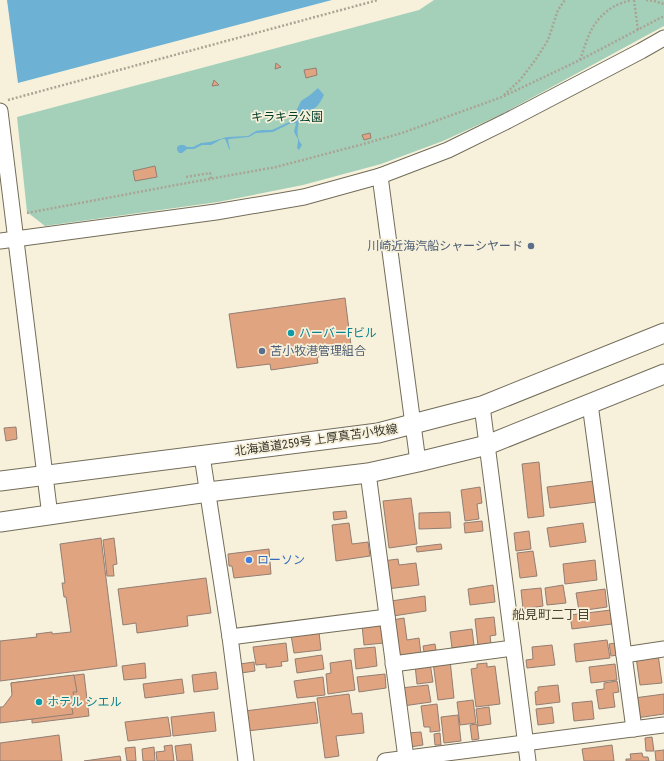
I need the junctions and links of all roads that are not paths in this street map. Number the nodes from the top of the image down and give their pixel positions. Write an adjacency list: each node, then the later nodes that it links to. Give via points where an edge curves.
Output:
1 (664, 38): 3 (street, via 448,150)
2 (3, 106): 4 (street)
3 (380, 176): 4 (street, via 297,198 216,212); 10 (street)
4 (16, 239): 5 (street); 15 (street)
5 (0, 242)
6 (664, 333): 9 (main road, 北海道道259号 上厚真苫小牧線)
7 (664, 374): 8 (main road)
8 (590, 404): 11 (main road); 24 (street)
9 (482, 406): 10 (main road, 北海道道259号 上厚真苫小牧線); 11 (street)
10 (413, 425): 12 (main road, 北海道道259号 上厚真苫小牧線, via 378,433); 13 (street)
11 (487, 445): 13 (main road); 22 (street)
12 (202, 456): 15 (main road, 北海道道259号 上厚真苫小牧線); 17 (street)
13 (418, 462): 14 (main road)
14 (368, 473): 17 (main road); 20 (street)
15 (45, 475): 16 (main road, 北海道道259号 上厚真苫小牧線); 18 (street)
16 (0, 481)
17 (208, 492): 18 (main road); 21 (street)
18 (50, 516): 19 (main road)
19 (0, 522)
20 (387, 617): 21 (street); 25 (street)
21 (230, 638): 30 (street)
22 (513, 648): 25 (street); 28 (street)
23 (664, 649): 24 (street)
24 (624, 655): 27 (street)
25 (393, 664): 29 (street)
26 (664, 725): 27 (street)
27 (634, 729): 28 (street)
28 (525, 743): 29 (street); 32 (street)
29 (406, 758): 31 (street)
30 (246, 761)
31 (385, 761)
32 (528, 761)

